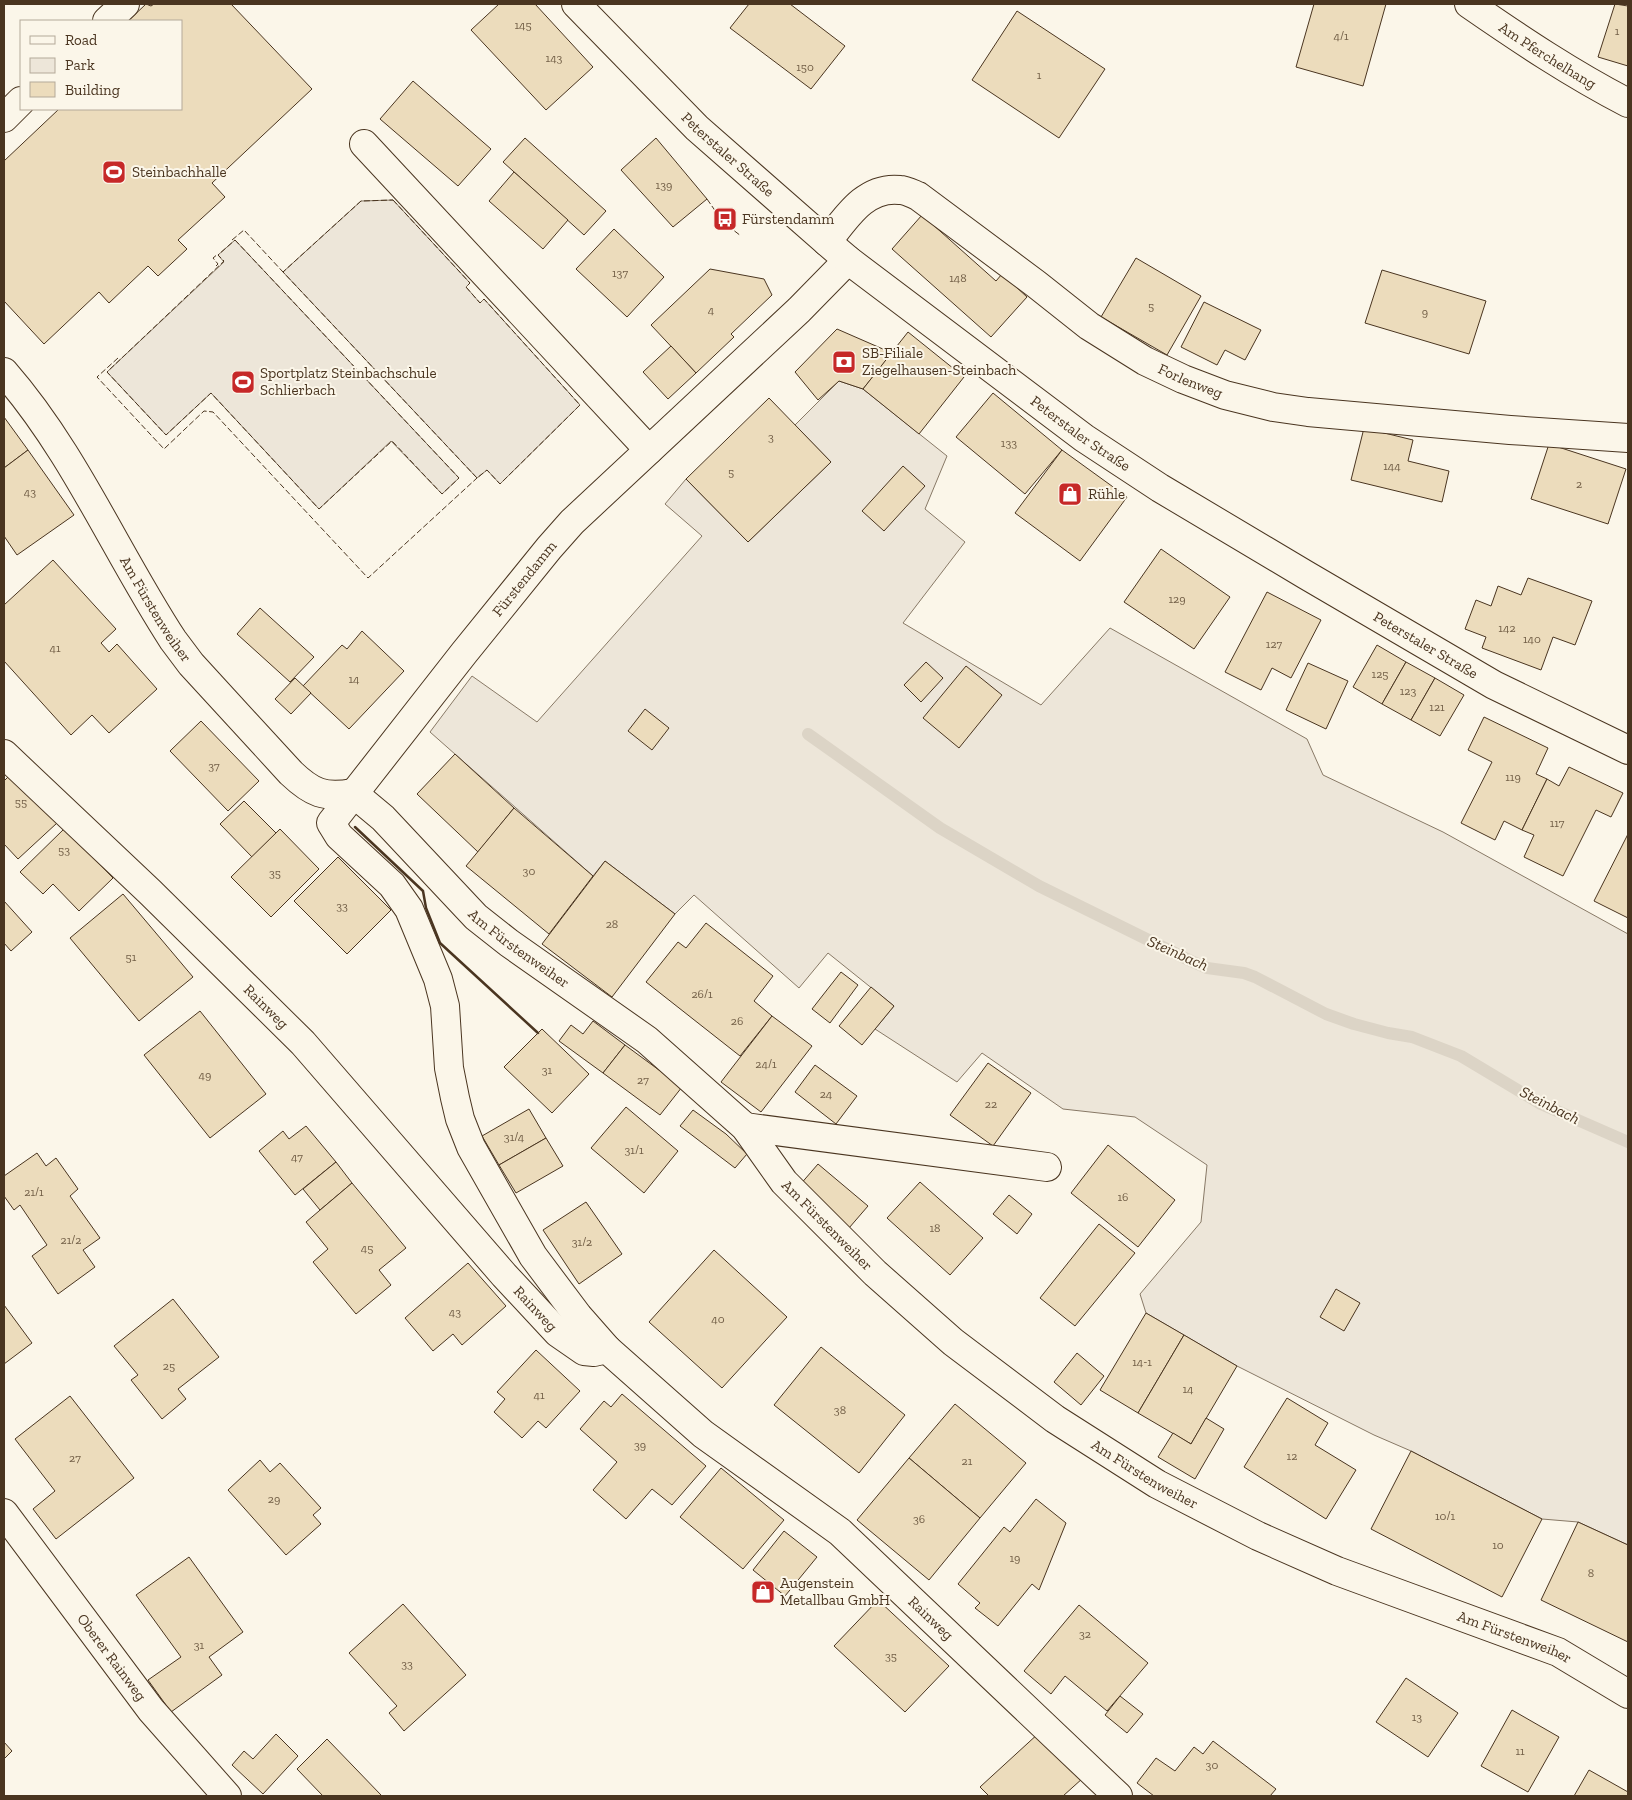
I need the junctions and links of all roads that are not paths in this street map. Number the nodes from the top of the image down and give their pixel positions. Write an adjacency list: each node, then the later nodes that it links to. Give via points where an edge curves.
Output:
1 (125, 4): 4 (street)
2 (576, 4): 9 (street, Peterstaler Straße, via 697,128)
3 (1469, 4): 6 (street, Am Pferchelhang, via 1536,50)
4 (108, 20)
5 (20, 102): 7 (street)
6 (1628, 103)
7 (4, 118)
8 (364, 144): 13 (street)
9 (827, 242): 10 (street, Peterstaler Straße); 12 (street, Forlenweg, via 870,195 885,189 902,190 918,196 1115,343 1182,380 1224,395 1308,412)
10 (848, 260): 13 (street, Fürstendamm); 14 (street, Peterstaler Straße, via 1084,438 1160,488 1494,685)
11 (4, 372): 16 (street, Am Fürstenweiher, via 76,472 159,619 191,664 304,785 328,795)
12 (1628, 438)
13 (649, 450): 16 (street, Fürstendamm, via 587,506 549,548)
14 (1628, 750)
15 (4, 754): 19 (street, Rainweg, via 157,898 303,1043 558,1333 584,1351)
16 (353, 793): 17 (street, Am Fürstenweiher, via 383,818 476,917 647,1040); 19 (street, via 331,823 339,836 400,895 422,938 446,1006 453,1090 471,1147 533,1256)
17 (745, 1127): 18 (street); 21 (street, Am Fürstenweiher, via 784,1182 875,1273 953,1342 1055,1419 1156,1484 1258,1536 1337,1571 1558,1652)
18 (1047, 1167)
19 (607, 1349): 23 (street, Rainweg, via 703,1434 840,1532)
20 (4, 1513): 22 (street, Oberer Rainweg, via 134,1690)
21 (1628, 1694)
22 (227, 1796)
23 (1118, 1796)

